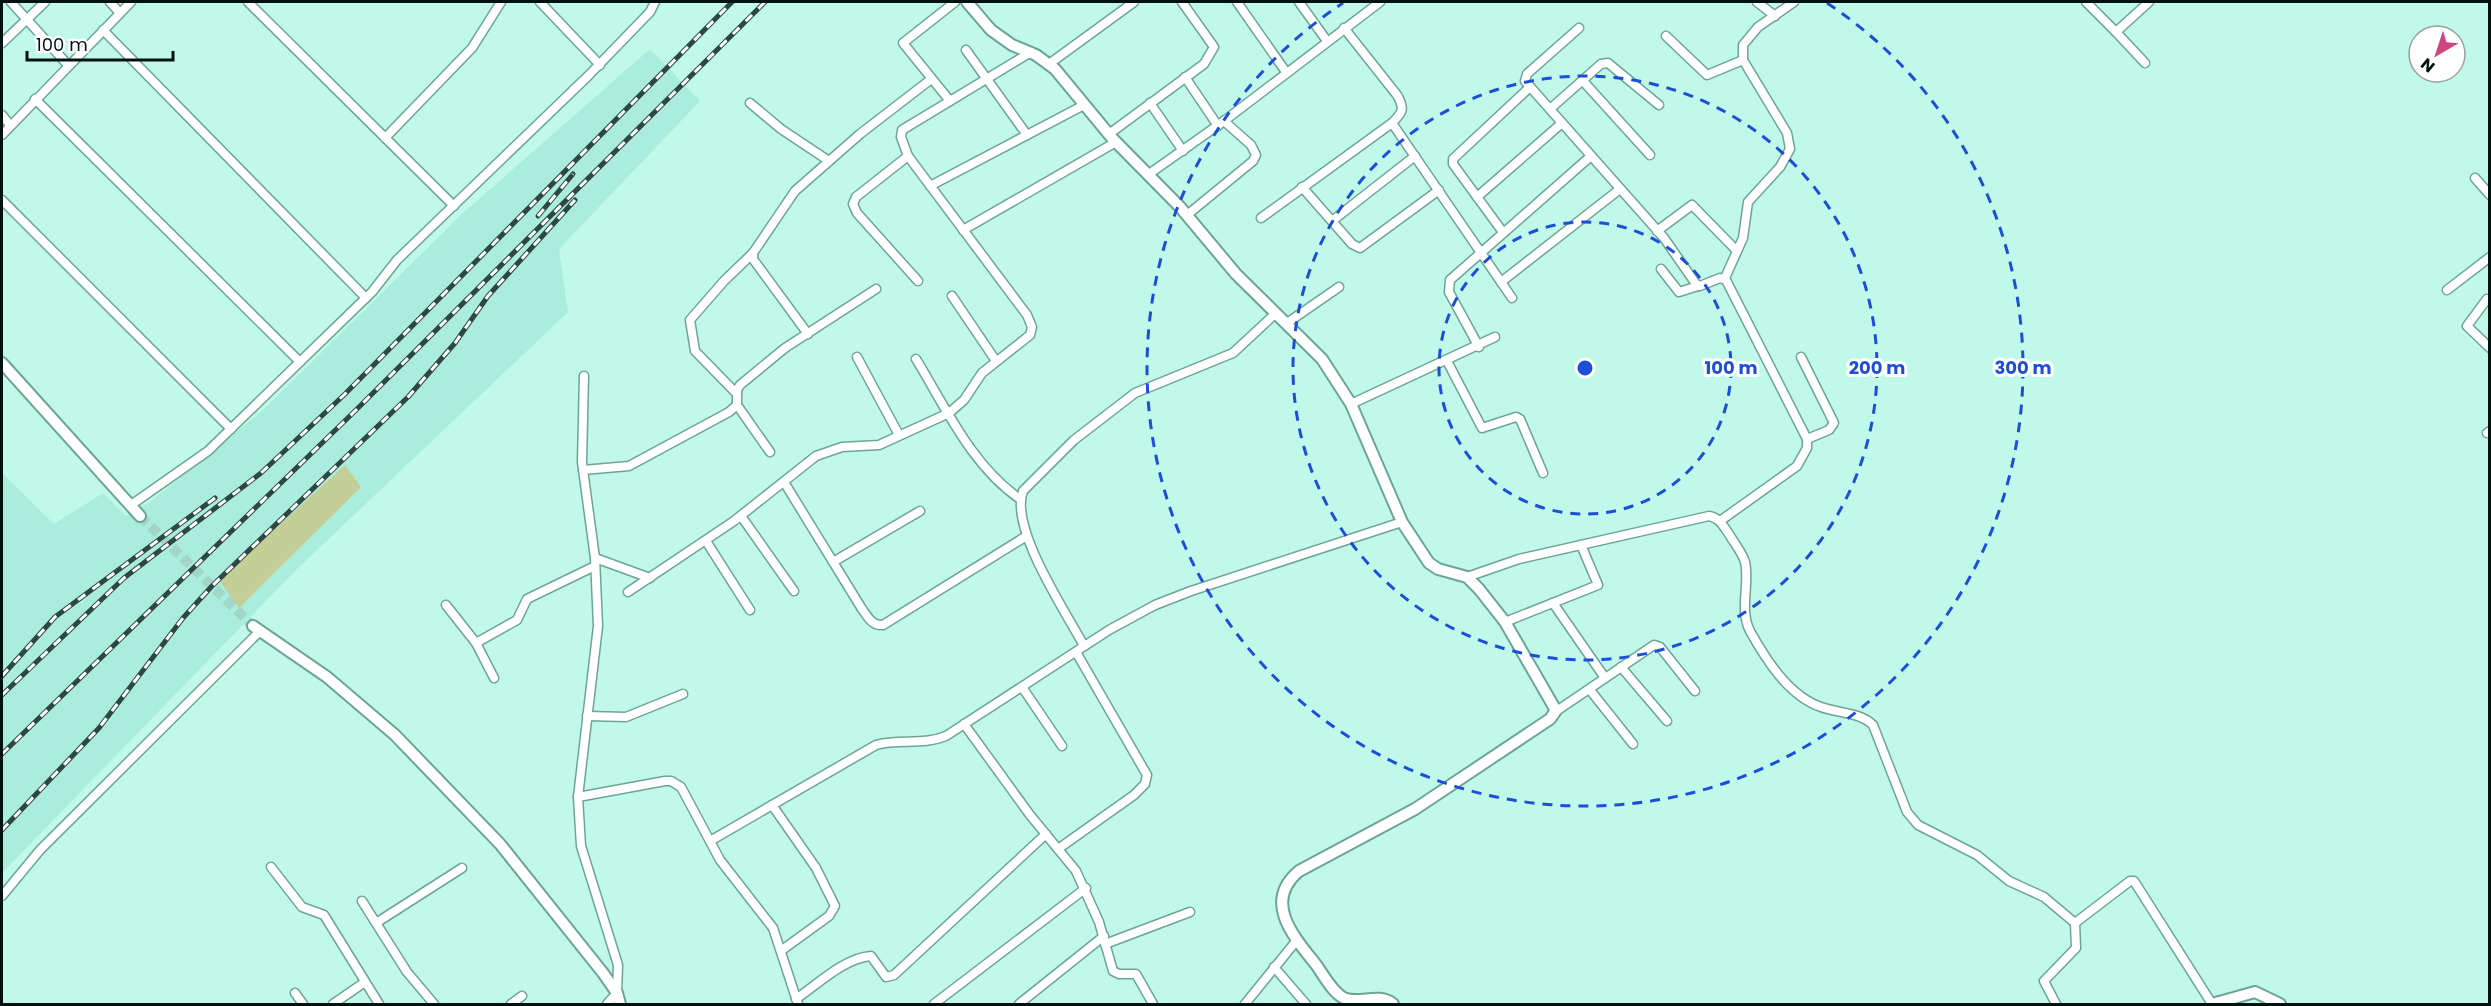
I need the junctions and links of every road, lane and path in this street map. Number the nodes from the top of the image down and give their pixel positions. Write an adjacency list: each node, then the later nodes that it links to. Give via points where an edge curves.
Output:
1 (11, 2): 22 (street)
2 (45, 2): 22 (street)
3 (110, 2): 20 (street)
4 (131, 2): 20 (street)
5 (248, 2): 57 (street)
6 (501, 2): 57 (street, via 472,48)
7 (540, 2): 34 (street)
8 (655, 2): 34 (street)
9 (955, 2): 40 (street, via 903,43)
10 (967, 2): 31 (street, via 991,30 1012,45)
11 (1134, 2): 35 (street)
12 (1182, 2): 39 (street, via 1214,47 1204,64)
13 (1237, 2): 37 (street)
14 (1299, 2): 28 (street)
15 (1380, 2): 23 (street)
16 (1757, 2): 21 (street)
17 (1794, 2): 21 (street)
18 (2086, 2): 26 (street)
19 (2149, 2): 26 (street)
20 (120, 13): 25 (street)
21 (1775, 16): 32 (street, via 1749,36 1743,45)
22 (26, 19): 29 (street); 36 (street)
23 (1344, 28): 28 (street); 52 (street, via 1403,106)
24 (1579, 28): 42 (street, via 1527,74 1524,78)
25 (103, 30): 36 (street); 94 (street)
26 (2116, 32): 33 (street)
27 (1666, 36): 32 (street, via 1707,75)
28 (1327, 41): 37 (street)
29 (2, 43)
30 (966, 50): 38 (street)
31 (1031, 52): 35 (street); 38 (street)
32 (1743, 60): 82 (street, via 1787,133 1790,149 1780,167 1748,202 1743,238)
33 (2145, 63)
34 (600, 64): 74 (street)
35 (1049, 64): 47 (street)
36 (68, 65): 43 (street)
37 (1286, 72): 51 (street)
38 (988, 78): 44 (street); 56 (street)
39 (1185, 78): 46 (street); 51 (street)
40 (930, 80): 44 (street); 64 (street)
41 (1583, 81): 48 (street, via 1601,64 1608,63); 49 (street); 60 (street)
42 (1530, 87): 49 (street); 72 (street, via 1453,159 1453,165)
43 (35, 99): 54 (street); 110 (street)
44 (950, 101): 61 (street, via 902,130)
45 (750, 103): 64 (street)
46 (1150, 103): 58 (street); 59 (street)
47 (1084, 105): 56 (street); 58 (street)
48 (1659, 105)
49 (1550, 110): 53 (street)
50 (2, 115): 54 (street)
51 (1221, 123): 59 (street); 75 (street, via 1251,145 1256,154 1247,168)
52 (1392, 123): 62 (street); 68 (street)
53 (1562, 123): 63 (street); 72 (street)
54 (10, 125): 55 (street)
55 (2, 135)
56 (1027, 135): 67 (street)
57 (385, 138): 74 (street)
58 (1112, 138): 65 (street); 78 (street)
59 (1183, 151): 65 (street)
60 (1650, 155)
61 (908, 156): 67 (street); 87 (street, via 856,197 853,204)
62 (1415, 156): 70 (street); 77 (street)
63 (1591, 156): 69 (street); 79 (street)
64 (829, 161): 83 (street, via 795,191)
65 (1149, 174): 75 (street)
66 (2475, 178): 71 (street)
67 (930, 186): 78 (street)
68 (1302, 187): 76 (street); 77 (street)
69 (1620, 189): 80 (street); 88 (street)
70 (1439, 190): 77 (street, via 1360,248); 81 (street)
71 (2490, 195)
72 (1477, 197): 79 (street)
73 (2, 200): 117 (street)
74 (454, 206): 94 (street, via 397,260)
75 (1187, 215): 97 (street, via 1236,274)
76 (1260, 218)
77 (1332, 221)
78 (963, 230): 108 (street, via 1032,327 1024,341)
79 (1502, 231): 81 (street)
80 (1658, 231): 82 (street, via 1692,205); 89 (street)
81 (1481, 250): 88 (street); 103 (street, via 1454,275 1448,286)
82 (1737, 251): 86 (street)
83 (753, 253): 100 (street, via 753,259); 113 (street, via 690,320 695,351)
84 (2490, 257): 92 (street)
85 (1661, 269): 89 (street, via 1679,292)
86 (1725, 278): 89 (street); 119 (street)
87 (918, 281)
88 (1501, 282): 95 (street)
89 (1698, 286)
90 (1339, 287): 98 (street)
91 (876, 289): 100 (street)
92 (2448, 290)
93 (952, 296): 108 (street)
94 (366, 298): 110 (street)
95 (1512, 298)
96 (2487, 299): 102 (street, via 2467,326)
97 (1276, 313): 98 (street); 124 (street, via 1233,353 1135,393 1074,440 1023,491)
98 (1287, 323): 114 (street, via 1322,359)
99 (2490, 332): 102 (street)
100 (808, 334): 113 (street, via 740,385)
101 (1495, 337): 103 (street)
102 (2482, 341): 104 (street)
103 (1479, 347): 109 (street)
104 (2490, 348)
105 (857, 357): 118 (street)
106 (1801, 357): 119 (street, via 1834,423 1829,430)
107 (916, 359): 116 (street)
108 (996, 361): 116 (street)
109 (1447, 361): 114 (street); 122 (street, via 1482,428 1520,419)
110 (300, 362): 117 (street)
111 (2, 363): 125 (street)
112 (584, 376): 121 (street)
113 (737, 394): 115 (street)
114 (1351, 404): 130 (street)
115 (737, 405): 120 (street); 121 (street, via 629,466)
116 (949, 412): 118 (street); 124 (street, via 977,459)
117 (231, 429): 125 (street, via 208,452)
118 (899, 435): 123 (street, via 879,445 842,447 816,456)
119 (1807, 439): 129 (street, via 1808,448 1797,466)
120 (770, 452)
121 (583, 470): 134 (street)
122 (1543, 473)
123 (783, 482): 128 (street); 135 (street)
124 (1020, 499): 131 (street)
125 (131, 505): 127 (street)
126 (920, 511): 135 (street)
127 (140, 516)
128 (741, 516): 132 (street); 138 (street)
129 (1720, 521): 133 (street, via 1710,516); 173 (street, via 1746,565 1750,630 1787,685 1821,708 1869,720 1907,812 1918,825 1977,855 2009,881 2048,900)
130 (1402, 522): 136 (street, via 1432,567); 146 (street, via 1155,605)
131 (1025, 537): 135 (street, via 883,624 872,623); 146 (street)
132 (706, 541): 137 (street); 142 (street)
133 (1581, 545): 136 (street, via 1519,559); 140 (street, via 1598,585)
134 (595, 562): 137 (street); 145 (street, via 527,599 517,620); 156 (street, via 598,626)
135 (833, 562)
136 (1467, 577): 143 (street)
137 (650, 578): 139 (street)
138 (794, 591)
139 (628, 592)
140 (1553, 603): 143 (street); 150 (street)
141 (446, 605): 145 (street)
142 (750, 610)
143 (1505, 622): 155 (street)
144 (256, 628): 169 (street, via 40,850); 180 (street, via 327,677 395,735 500,844)
145 (476, 642): 149 (street)
146 (1084, 646): 147 (street)
147 (1076, 652): 151 (street); 165 (street, via 1147,775 1145,784 1134,795)
148 (1621, 667): 150 (street); 153 (street, via 1657,645); 157 (street)
149 (494, 678)
150 (1605, 678): 152 (street)
151 (1022, 687): 158 (street); 160 (street)
152 (1590, 690): 155 (street); 159 (street)
153 (1695, 691)
154 (683, 694): 156 (street, via 626,717)
155 (1555, 712): 175 (street, via 1415,809 1292,877 1285,885 1282,906)
156 (587, 716): 161 (street)
157 (1667, 721)
158 (964, 724): 162 (street, via 932,742 876,745); 163 (street)
159 (1633, 744)
160 (1062, 746)
161 (578, 797): 164 (street, via 671,781 681,787); 180 (street, via 581,846 618,964)
162 (772, 805): 164 (street); 176 (street, via 816,867 835,906 829,916)
163 (1046, 834): 165 (street); 182 (street, via 894,975 886,976 875,959 864,956)
164 (710, 841): 176 (street, via 720,860 762,912)
165 (1058, 849): 168 (street)
166 (272, 867): 178 (street, via 302,907 324,915)
167 (462, 868): 172 (street)
168 (1086, 888): 174 (street); 191 (street)
169 (2, 896)
170 (362, 901): 172 (street)
171 (1190, 912): 174 (street)
172 (376, 923): 187 (street)
173 (2075, 923): 183 (street, via 2134,881); 197 (street, via 2076,948 2044,981)
174 (1105, 940): 192 (street); 193 (street, via 1113,971 1136,974)
175 (1297, 940): 177 (street); 196 (street, via 1341,996 1356,1000 1378,998)
176 (782, 950): 182 (street)
177 (1274, 967): 194 (street); 195 (street)
178 (365, 982): 185 (street); 186 (street)
179 (295, 993): 184 (street)
180 (617, 993): 189 (street); 190 (street)
181 (522, 996): 188 (street)
182 (797, 1002)
183 (2212, 1004): 198 (street, via 2255,992)
184 (303, 1005)
185 (333, 1005)
186 (379, 1005)
187 (434, 1005)
188 (511, 1005)
189 (607, 1005)
190 (620, 1005)
191 (934, 1005)
192 (1019, 1005)
193 (1153, 1005)
194 (1245, 1005)
195 (1306, 1005)
196 (1393, 1005)
197 (2056, 1005)
198 (2280, 1005)

